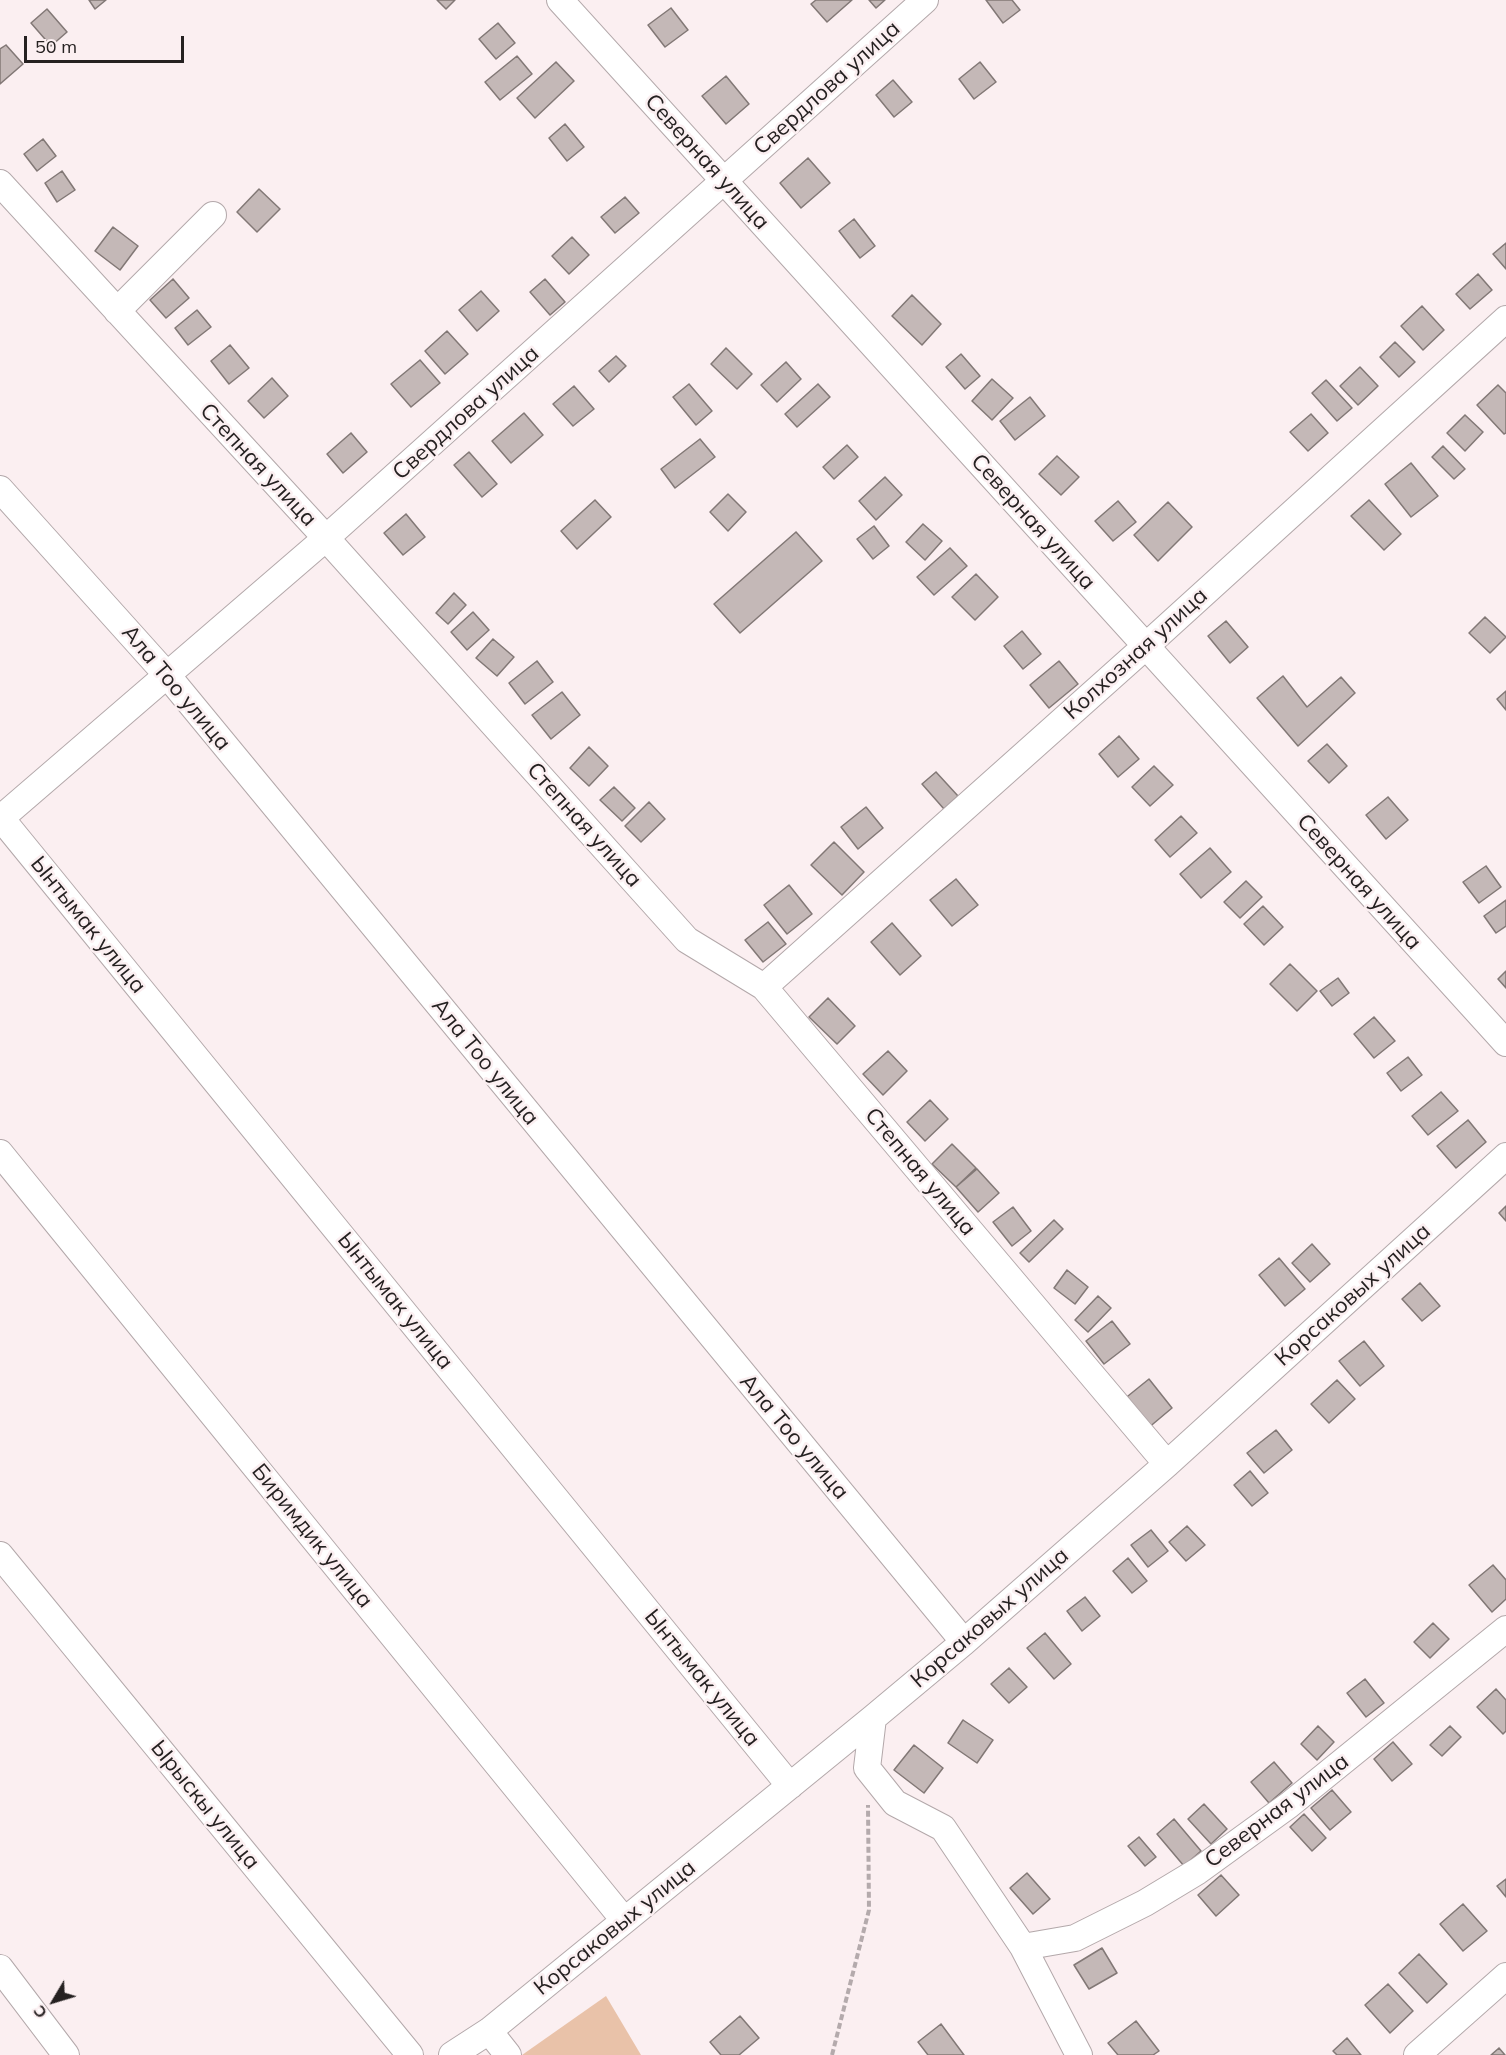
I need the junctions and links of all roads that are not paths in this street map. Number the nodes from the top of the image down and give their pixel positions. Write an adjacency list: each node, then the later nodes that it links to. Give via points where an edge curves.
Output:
1 (560, 0): 3 (street, Северная улица)
2 (926, 0): 3 (street, Свердлова улица)
3 (724, 181): 9 (street, Свердлова улица); 10 (street, Северная улица)
4 (0, 183): 6 (street, Степная улица)
5 (213, 215): 6 (street)
6 (117, 310): 9 (street, Степная улица)
7 (1506, 319): 10 (street, Колхозная улица)
8 (0, 489): 11 (street, Ала Тоо улица)
9 (326, 538): 11 (street, Свердлова улица); 13 (street, Степная улица, via 687,939)
10 (1146, 646): 13 (street, Колхозная улица); 14 (street, Северная улица)
11 (167, 675): 12 (street, Свердлова улица); 20 (street, Ала Тоо улица)
12 (0, 818): 22 (street, Ынтымак улица)
13 (764, 987): 17 (street, Степная улица)
14 (1506, 1044)
15 (0, 1153): 23 (street, Биримдик улица)
16 (1506, 1156): 17 (street, Корсаковых улица)
17 (1167, 1464): 20 (street, Корсаковых улица)
18 (0, 1555): 29 (street, Ырыскы улица)
19 (1506, 1629): 24 (street, Северная улица, via 1289,1805 1198,1871 1075,1938)
20 (963, 1642): 21 (street, Корсаковых улица)
21 (873, 1718): 22 (street, Корсаковых улица); 24 (street, via 867,1768 895,1803 943,1828)
22 (790, 1786): 23 (street, Корсаковых улица)
23 (624, 1920): 27 (street, Корсаковых улица)
24 (1023, 1947): 32 (street)
25 (0, 1968): 28 (street)
26 (1506, 1976): 33 (street)
27 (489, 2031): 30 (street, Корсаковых улица); 31 (street)
28 (66, 2055)
29 (410, 2055)
30 (452, 2055)
31 (508, 2055)
32 (1080, 2055)
33 (1417, 2055)

